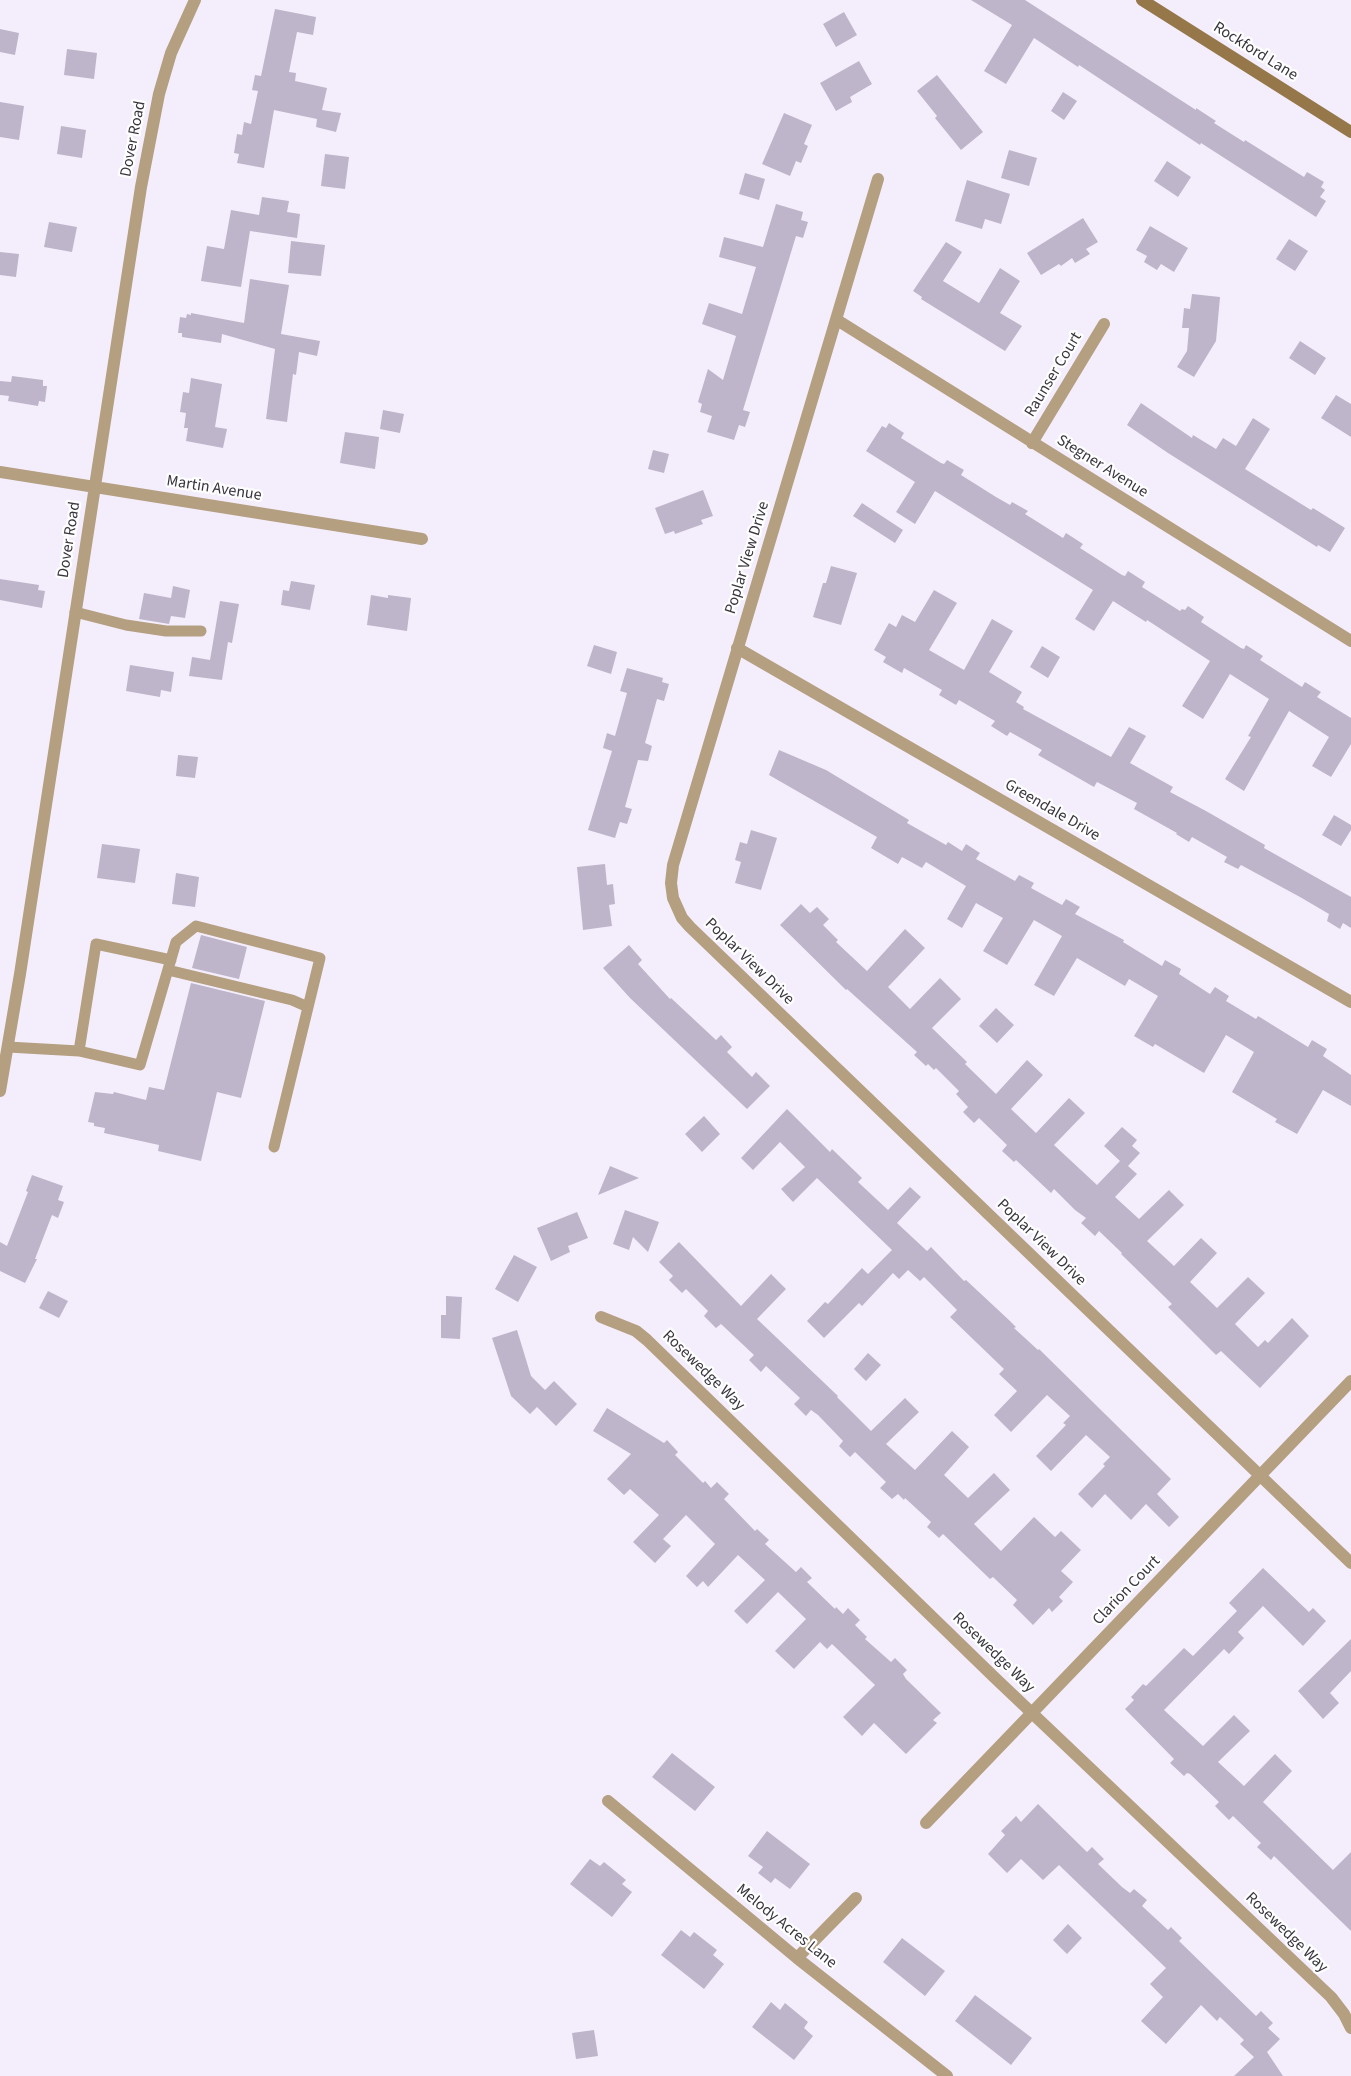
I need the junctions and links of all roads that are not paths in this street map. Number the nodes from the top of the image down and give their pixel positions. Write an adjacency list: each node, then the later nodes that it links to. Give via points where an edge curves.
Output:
1 (195, 0): 9 (street, Dover Road, via 171,53 159,94 141,186)
2 (1142, 0): 3 (main road, Rockford Lane)
3 (1351, 132)
4 (878, 178): 5 (street, Poplar View Drive)
5 (837, 320): 7 (street, Stegner Avenue); 14 (street, Poplar View Drive)
6 (1104, 324): 7 (street, Raunser Court)
7 (1032, 443): 13 (street, Stegner Avenue)
8 (0, 472): 9 (street, Martin Avenue)
9 (95, 486): 10 (street, Martin Avenue); 11 (street, Dover Road)
10 (422, 540)
11 (75, 612): 12 (lane, via 126,625 166,631); 18 (street, Dover Road)
12 (201, 631)
13 (1351, 641)
14 (737, 648): 16 (street, Greendale Drive); 24 (street, Poplar View Drive, via 673,865 673,898 682,918)
15 (169, 965): 17 (lane); 17 (lane, via 176,942 196,926 320,958); 19 (lane, via 140,1065); 19 (lane, via 96,944)
16 (1351, 1002)
17 (308, 1007): 21 (lane)
18 (8, 1047): 19 (lane); 20 (street, Dover Road)
19 (79, 1052)
20 (0, 1091)
21 (274, 1147)
22 (601, 1317): 26 (street, Rosewedge Way, via 636,1331 647,1340)
23 (1351, 1381): 24 (street, Clarion Court)
24 (1261, 1476): 25 (street, Poplar View Drive); 26 (street, Clarion Court)
25 (1351, 1563)
26 (1033, 1713): 28 (street, Clarion Court); 31 (street, Rosewedge Way, via 1330,1997)
27 (608, 1800): 30 (street, Melody Acres Lane)
28 (926, 1823)
29 (856, 1898): 30 (street)
30 (797, 1958): 32 (street, Melody Acres Lane)
31 (1351, 2028)
32 (946, 2076)

